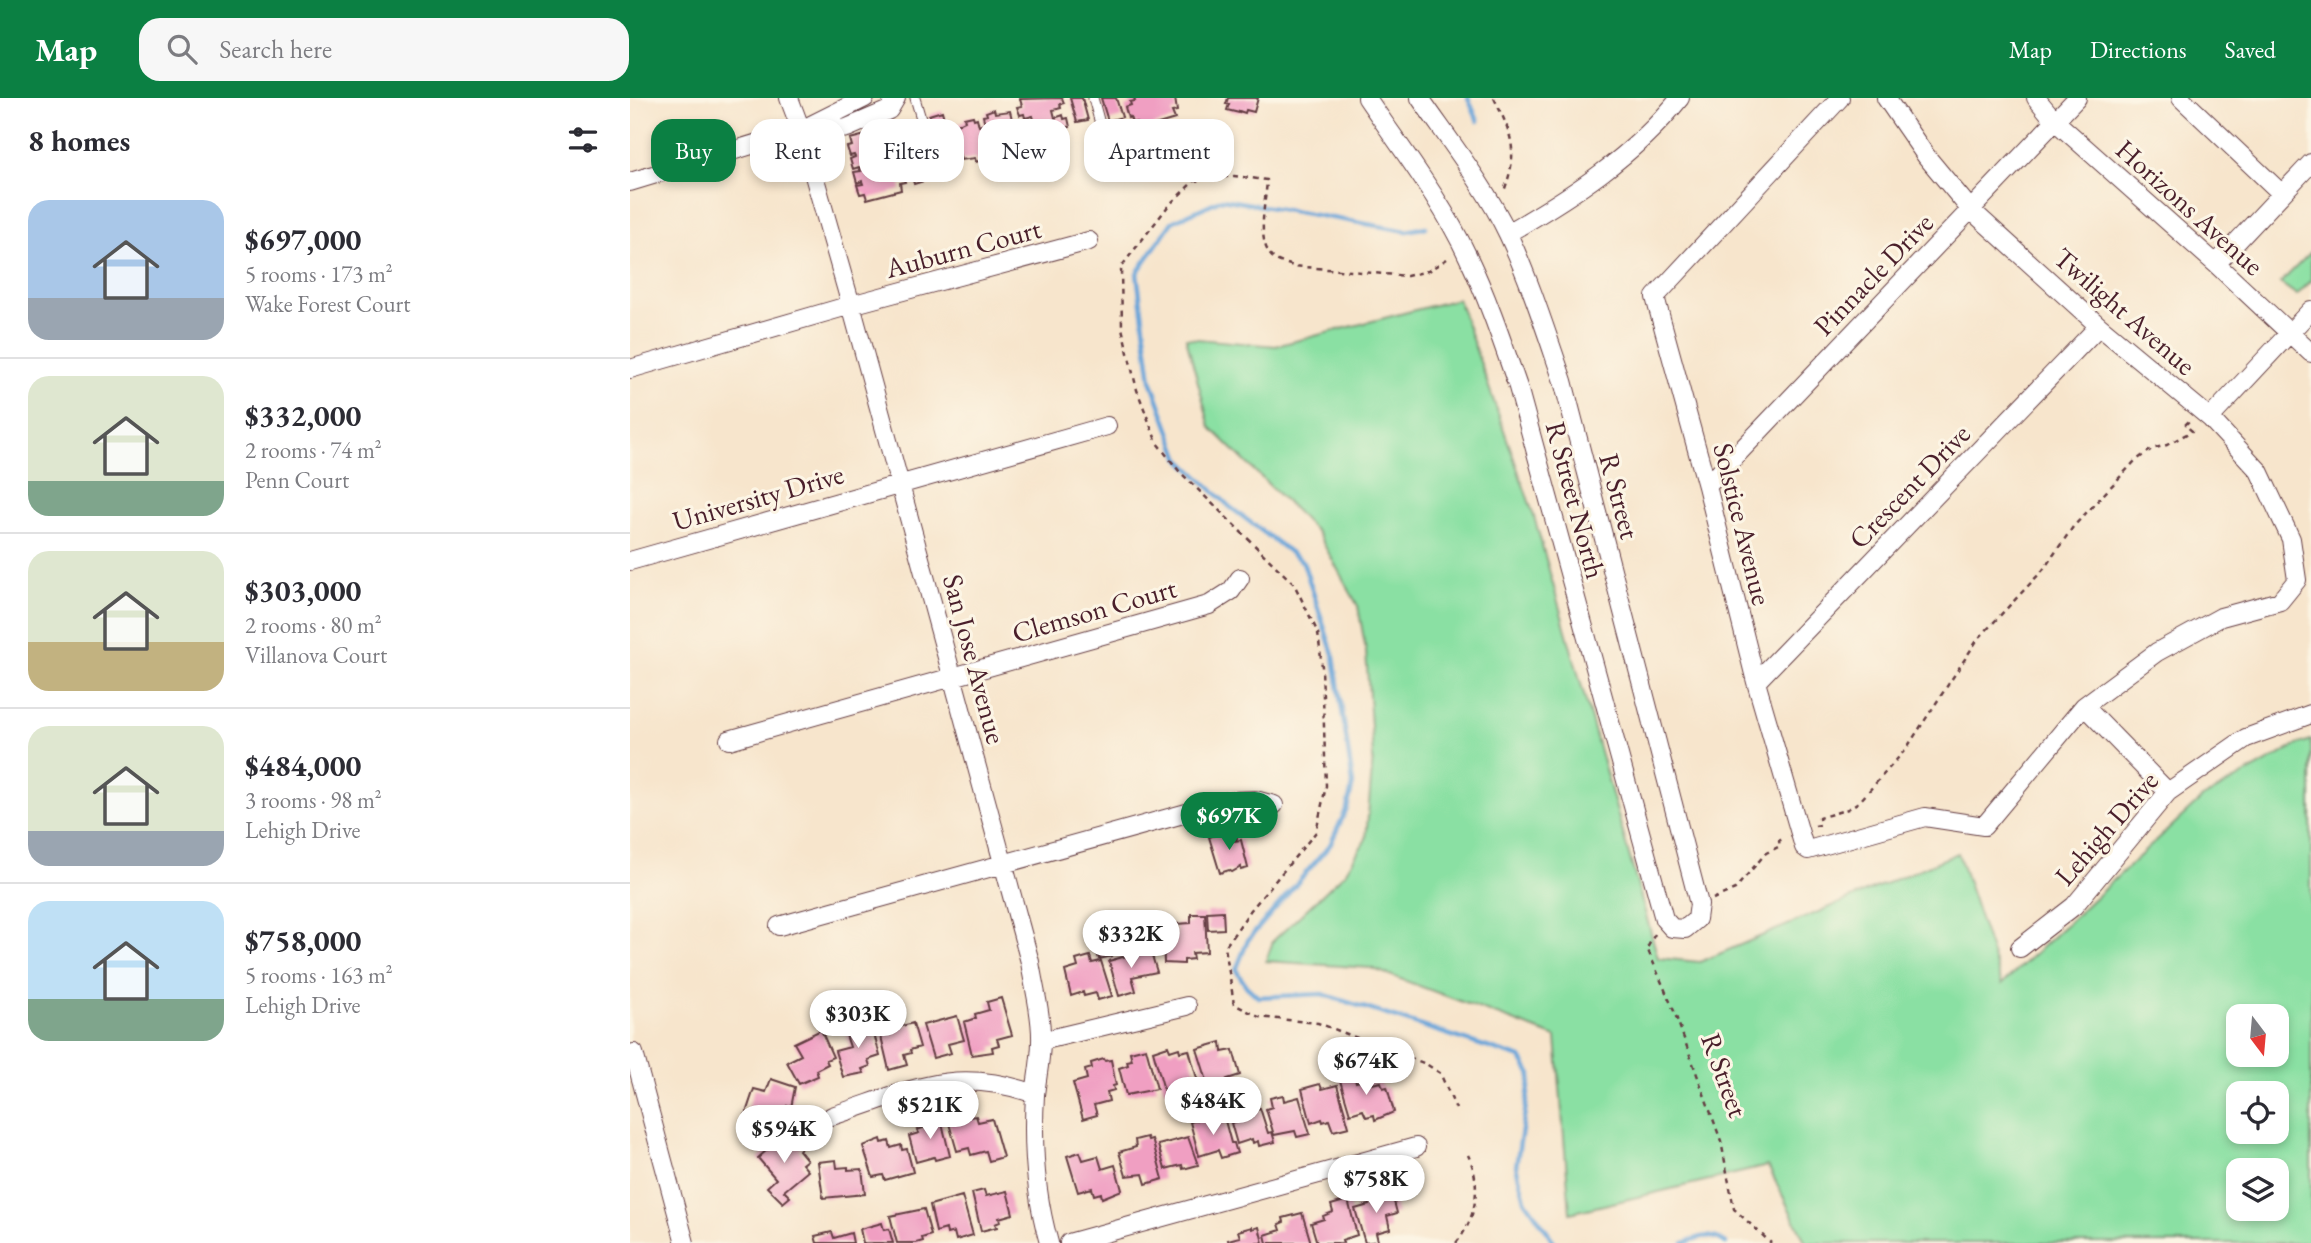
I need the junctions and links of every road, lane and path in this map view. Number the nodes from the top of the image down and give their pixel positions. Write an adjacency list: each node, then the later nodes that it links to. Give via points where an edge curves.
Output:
1 (789, 98): 15 (street, San Jose Avenue)
2 (865, 98): 16 (street)
3 (896, 98): 20 (street, via 889,110)
4 (915, 98): 17 (lane)
5 (1093, 98): 18 (lane)
6 (1367, 98): 54 (street, R Street North, via 1468,256 1499,333 1518,387)
7 (1420, 98): 28 (street, R Street)
8 (1494, 98): 25 (path, via 1513,152)
9 (1680, 98): 28 (street, via 1618,162)
10 (1840, 98): 41 (street, Solstice Avenue, via 1655,296)
11 (1886, 98): 27 (street, Twilight Avenue)
12 (2036, 98): 19 (street, Horizons Avenue)
13 (2077, 98): 19 (street, Pinnacle Drive)
14 (2185, 99): 26 (street)
15 (797, 119)
16 (825, 119)
17 (921, 119)
18 (1099, 119)
19 (2055, 121): 27 (street, Pinnacle Drive); 31 (street, Horizons Avenue)
20 (845, 128)
21 (750, 146): 23 (street)
22 (2311, 163): 26 (street)
23 (630, 182)
24 (816, 182): 32 (street, San Jose Avenue)
25 (1504, 191)
26 (2282, 194): 31 (street)
27 (1970, 209): 34 (street, Twilight Avenue); 41 (street, Pinnacle Drive)
28 (1508, 233): 53 (street, R Street, via 1563,381)
29 (1089, 241): 32 (street, Auburn Court)
30 (1447, 259): 61 (path, via 1428,271 1407,276 1293,266 1276,260 1264,247 1266,180 1234,176 1194,181 1121,268 1122,328 1137,390 1157,443 1179,471 1294,584 1318,634 1326,786 1316,832 1226,947 1234,1004 1259,1017 1318,1023 1426,1064 1440,1073)
31 (2216, 264): 35 (street, Horizons Avenue)
32 (851, 305): 37 (street, Auburn Court); 40 (street, San Jose Avenue)
33 (2311, 310): 35 (street)
34 (2099, 326): 38 (street, Twilight Avenue); 45 (street, Crescent Drive)
35 (2290, 332): 36 (street, Horizons Avenue); 38 (street)
36 (2311, 353)
37 (630, 369)
38 (2204, 414): 46 (street, Twilight Avenue, via 2259,471 2291,539 2297,580 2280,601 2221,617 2157,652); 51 (path, via 2185,425 2192,431 2135,461 2073,527 2043,570 1978,639 1906,750 1860,801 1819,818 1821,825)
39 (1107, 426): 40 (street, University Drive)
40 (900, 484): 42 (street, University Drive); 44 (street, San Jose Avenue)
41 (1707, 486): 45 (street, Solstice Avenue)
42 (630, 561)
43 (1240, 578): 44 (street, Clemson Court, via 1209,605)
44 (953, 677): 48 (street, Clemson Court); 52 (street, San Jose Avenue)
45 (1756, 682): 51 (street, Solstice Avenue)
46 (2084, 706): 49 (street); 51 (street, Solstice Avenue, via 1984,826 1925,817 1808,850)
47 (2311, 714): 49 (street, Lehigh Drive, via 2246,738)
48 (729, 740)
49 (2168, 792): 56 (street, Lehigh Drive, via 2074,906)
50 (1274, 805): 52 (street, via 1230,800)
51 (1798, 827): 53 (path, via 1766,853 1735,889)
52 (1003, 863): 55 (street); 58 (street, San Jose Avenue, via 1030,962)
53 (1699, 904): 54 (street, via 1697,919 1685,929 1672,928)
54 (1664, 919): 69 (path, R Street, via 1647,948 1721,1140 1734,1209)
55 (779, 926)
56 (2020, 948)
57 (1187, 1006): 58 (street)
58 (1041, 1041): 60 (street, San Jose Avenue)
59 (634, 1053): 65 (street)
60 (1035, 1094): 62 (street, via 1007,1085 961,1080 932,1083); 66 (street, San Jose Avenue, via 1033,1151)
61 (1456, 1109)
62 (832, 1116)
63 (1416, 1147): 67 (street)
64 (1468, 1155): 68 (path, via 1475,1170 1476,1204)
65 (685, 1243)
66 (1049, 1243)
67 (1069, 1243)
68 (1456, 1243)
69 (1771, 1243)

